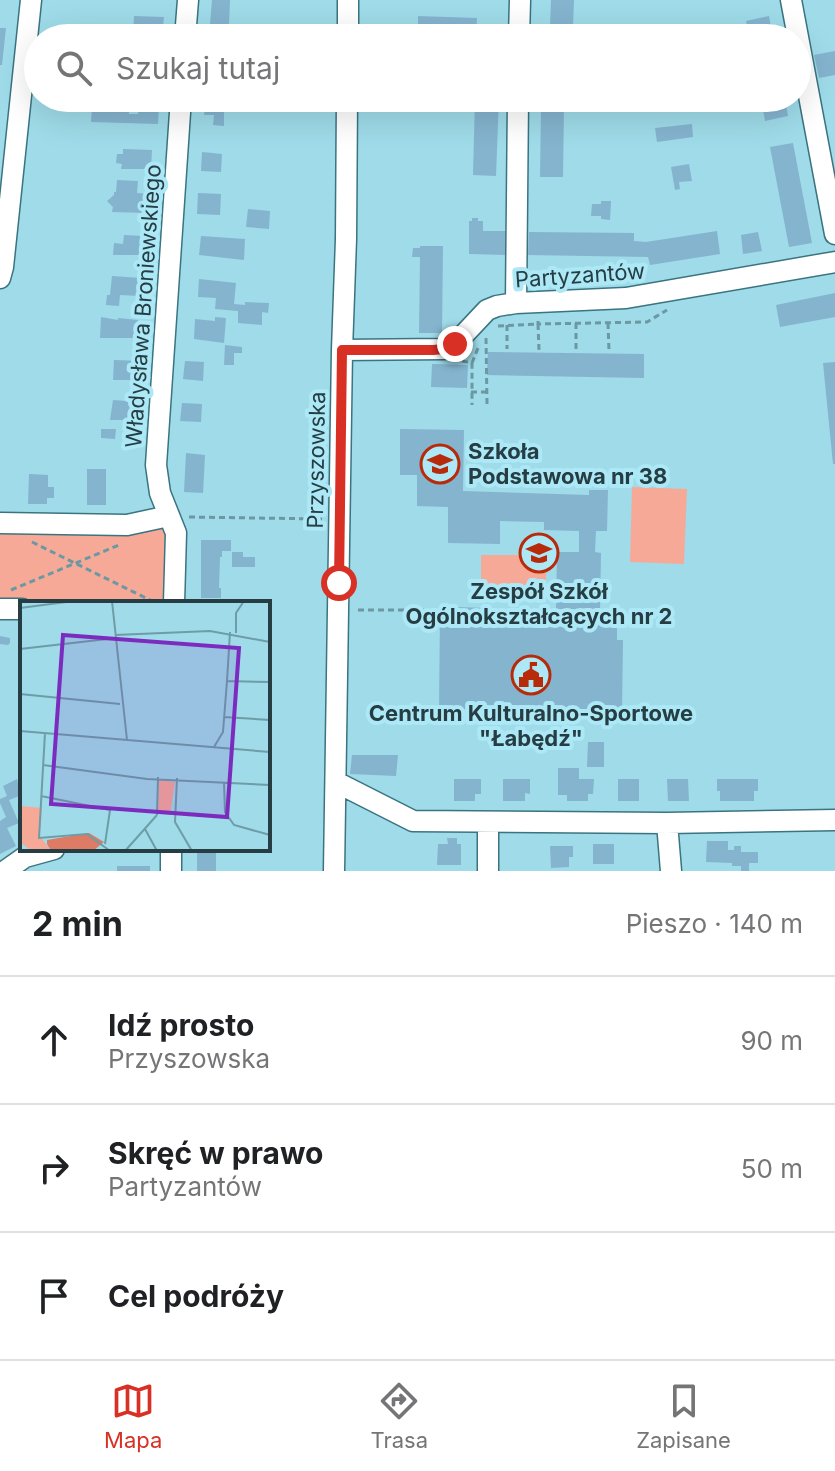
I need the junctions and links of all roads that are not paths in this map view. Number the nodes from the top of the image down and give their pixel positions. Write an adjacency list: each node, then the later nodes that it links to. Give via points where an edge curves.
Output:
1 (31, 0): 6 (street)
2 (188, 0): 7 (street)
3 (348, 0): 8 (street)
4 (520, 0): 9 (street)
5 (791, 0): 10 (street)
6 (28, 24)
7 (186, 24)
8 (348, 24)
9 (519, 24)
10 (796, 24)
11 (24, 67): 18 (street)
12 (811, 106): 16 (street)
13 (180, 112): 21 (street, Władysława Broniewskiego, via 156,465)
14 (347, 112): 20 (street, Przyszowska)
15 (518, 112): 19 (street)
16 (835, 234)
17 (835, 262): 19 (street, Partyzantów, via 626,298)
18 (0, 278)
19 (516, 303): 20 (street, Partyzantów, via 487,310 444,349)
20 (342, 350): 24 (street, Przyszowska)
21 (169, 516): 22 (street, via 127,525); 23 (street, Władysława Broniewskiego, via 176,533)
22 (0, 523)
23 (174, 601)
24 (336, 782): 26 (street, via 413,821); 30 (street, Przyszowska)
25 (835, 820): 27 (street)
26 (488, 823): 27 (street); 31 (street)
27 (667, 823): 32 (street)
28 (47, 851): 29 (street)
29 (5, 871)
30 (334, 871)
31 (488, 871)
32 (671, 871)

